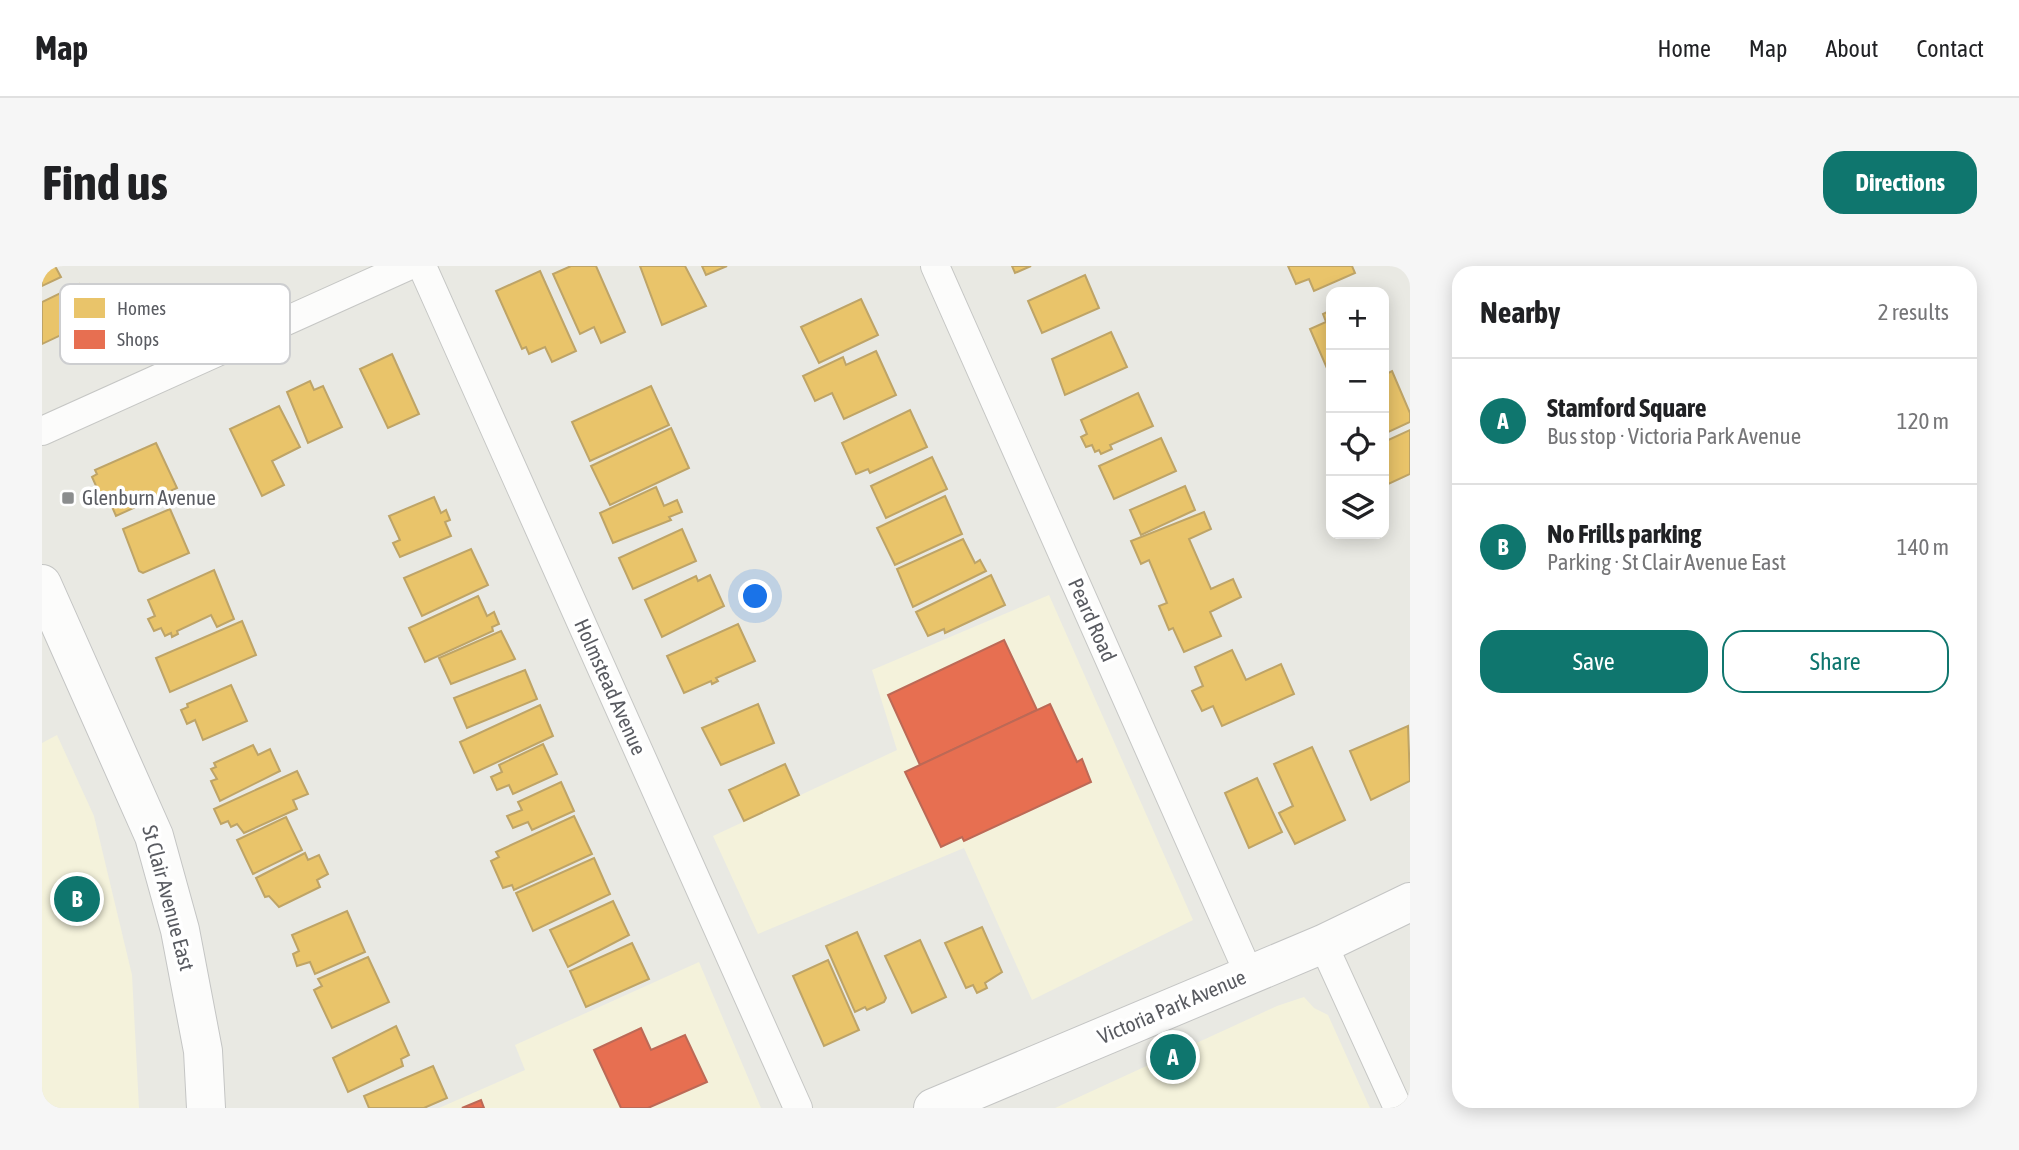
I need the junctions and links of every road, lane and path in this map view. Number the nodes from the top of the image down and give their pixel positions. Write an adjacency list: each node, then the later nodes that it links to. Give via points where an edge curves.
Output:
1 (408, 266): 4 (street)
2 (422, 266): 12 (street, Holmstead Avenue)
3 (936, 266): 10 (street, Peard Road)
4 (290, 319)
5 (191, 364): 6 (street)
6 (42, 431)
7 (42, 584): 11 (main road, St Clair Avenue East, via 154,836 180,930 203,1051)
8 (1410, 902): 9 (main road, Victoria Park Avenue)
9 (1323, 944): 10 (main road, Victoria Park Avenue); 14 (street)
10 (1249, 974): 13 (main road, Victoria Park Avenue)
11 (206, 1108)
12 (798, 1108)
13 (933, 1108)
14 (1398, 1108)

